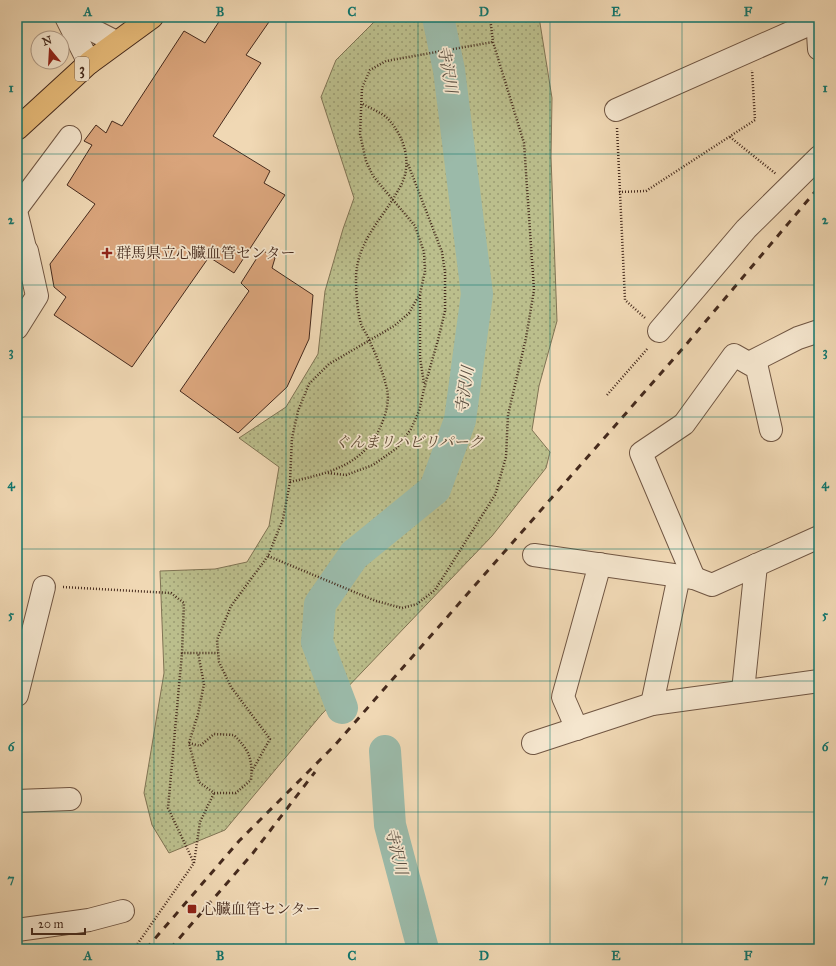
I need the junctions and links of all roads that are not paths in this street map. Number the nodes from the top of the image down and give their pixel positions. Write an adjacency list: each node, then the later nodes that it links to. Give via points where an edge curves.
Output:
1 (66, 17): 4 (street); 6 (street)
2 (152, 17): 4 (main road, 3)
3 (817, 19): 5 (street); 7 (street)
4 (116, 42): 6 (main road, 3)
5 (819, 48)
6 (89, 63): 8 (main road, 3)
7 (616, 110)
8 (17, 129)
9 (70, 137): 11 (street)
10 (819, 157): 15 (street, via 746,228)
11 (17, 208)
12 (17, 215): 13 (street)
13 (21, 252): 14 (street, via 27,251 37,296)
14 (17, 328)
15 (659, 331)
16 (819, 331): 17 (street, via 798,338)
17 (749, 362): 18 (street, via 757,368); 24 (street, via 734,355 684,424 641,453)
18 (771, 430)
19 (819, 522): 24 (street)
20 (819, 537): 23 (street)
21 (534, 555): 22 (street)
22 (600, 564): 24 (street); 31 (street, via 563,697)
23 (756, 565): 24 (street, via 712,585); 28 (street)
24 (686, 577): 30 (street)
25 (44, 587): 26 (street)
26 (24, 646): 29 (street)
27 (819, 681): 28 (street)
28 (743, 691): 30 (street)
29 (17, 695)
30 (652, 704): 31 (street)
31 (577, 729): 32 (street)
32 (533, 743)
33 (70, 799): 34 (street)
34 (17, 801)
35 (123, 911): 36 (street, via 89,920)
36 (17, 930)

